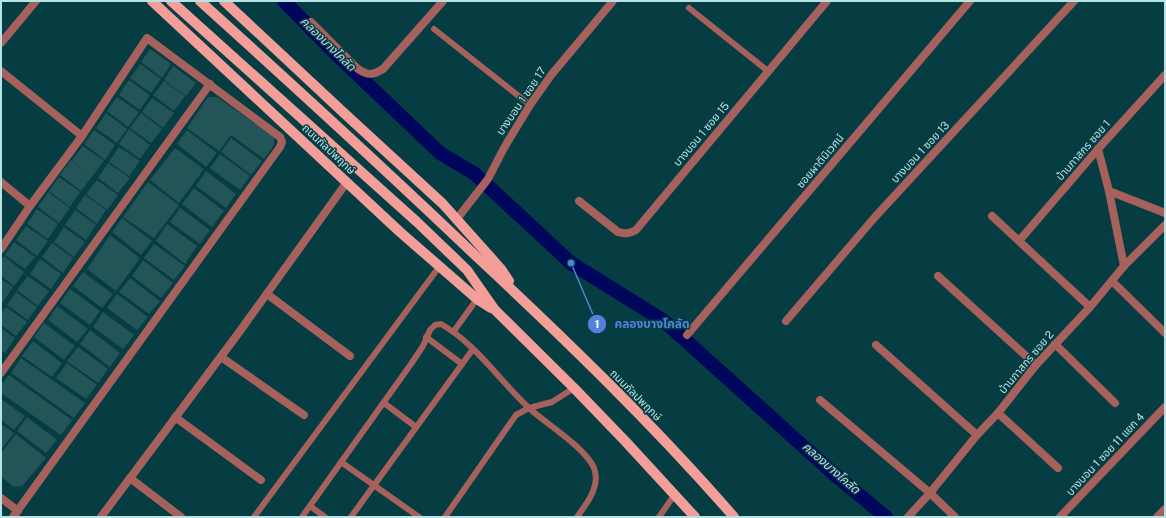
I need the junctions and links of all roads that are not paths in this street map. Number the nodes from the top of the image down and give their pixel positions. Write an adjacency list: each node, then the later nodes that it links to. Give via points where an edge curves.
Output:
1 (36, 1): 14 (street)
2 (152, 1): 23 (main road, ถนนกัลปพฤกษ์)
3 (171, 1): 41 (main road, ถนนกัลปพฤกษ์, via 417,222 467,270)
4 (200, 1): 38 (main road, ถนนกัลปพฤกษ์)
5 (224, 1): 29 (main road, ถนนกัลปพฤกษ์, via 442,204)
6 (443, 1): 12 (street, via 383,69 371,75 358,69)
7 (613, 1): 19 (street, บางบอน 1 ซอย 17, via 552,74)
8 (827, 1): 16 (street, บางบอน 1 ซอย 15)
9 (970, 1): 45 (street, ซอยผาตินิเวศน์)
10 (1074, 1): 42 (street, บางบอน 1 ซอย 13, via 875,217)
11 (689, 8): 16 (lane)
12 (311, 22)
13 (434, 29): 19 (lane)
14 (1, 43)
15 (1, 71): 20 (street)
16 (768, 71): 25 (street, บางบอน 1 ซอย 15, via 636,230 630,234 618,232)
17 (1165, 75): 21 (street, บ้านภาสกร ซอย 1)
18 (210, 84): 20 (street, via 147,38); 54 (street); 76 (street, via 276,133 282,142 280,148)
19 (530, 105): 29 (street, บางบอน 1 ซอย 17, via 488,179)
20 (82, 136): 26 (street)
21 (1098, 149): 24 (street); 31 (street, บ้านภาสกร ซอย 1)
22 (1, 182): 26 (street)
23 (347, 182): 34 (main road, ถนนกัลปพฤกษ์); 37 (street)
24 (1109, 191): 27 (street); 33 (street)
25 (580, 201)
26 (30, 206): 32 (street)
27 (1165, 213)
28 (992, 216): 31 (street)
29 (456, 220): 38 (main road, ถนนกัลปพฤกษ์, via 501,269)
30 (1165, 225): 33 (street, บ้านภาสกร ซอย 2)
31 (1019, 240): 40 (street)
32 (1, 249)
33 (1124, 266): 36 (street, บ้านภาสกร ซอย 2)
34 (439, 267): 39 (main road, ถนนกัลปพฤกษ์); 79 (lane)
35 (938, 276): 53 (street)
36 (1112, 281): 40 (street, บ้านภาสกร ซอย 2); 44 (street)
37 (267, 294): 50 (street); 51 (street)
38 (517, 295): 88 (main road, ถนนกัลปพฤกษ์, via 663,440)
39 (477, 299): 41 (main road, ถนนกัลปพฤกษ์); 43 (lane)
40 (1090, 307): 47 (street, บ้านภาสกร ซอย 2)
41 (495, 310): 55 (main road, ถนนกัลปพฤกษ์)
42 (786, 322)
43 (454, 331): 46 (lane, via 441,324 435,325); 49 (lane)
44 (1165, 333)
45 (687, 335)
46 (426, 338): 52 (lane); 57 (lane)
47 (1055, 344): 53 (street, บ้านภาสกร ซอย 2); 58 (street)
48 (876, 345): 65 (street)
49 (473, 349): 52 (lane); 60 (lane)
50 (350, 356)
51 (221, 357): 62 (street); 63 (street)
52 (462, 364): 64 (lane)
53 (1036, 365): 61 (street, บ้านภาสกร ซอย 2)
54 (1, 373)
55 (574, 388): 60 (lane, via 552,402); 72 (main road, ถนนกัลปพฤกษ์)
56 (820, 400): 71 (street)
57 (384, 403): 64 (lane); 66 (lane)
58 (1115, 403)
59 (1165, 407): 91 (street, บางบอน 1 ซอย 11 แยก 4)
60 (529, 408): 84 (lane, via 508,425); 85 (lane, via 581,451 594,468 596,482 589,500)
61 (998, 413): 65 (street, บ้านภาสกร ซอย 2); 67 (street)
62 (304, 415)
63 (175, 417): 68 (street); 69 (street)
64 (416, 427): 70 (lane)
65 (977, 435): 71 (street, บ้านภาสกร ซอย 2)
66 (341, 462): 70 (lane); 74 (lane)
67 (1058, 468)
68 (130, 478): 77 (street); 78 (street)
69 (261, 480)
70 (375, 484): 82 (lane); 83 (lane)
71 (930, 493): 89 (street, บ้านภาสกร ซอย 2); 90 (street)
72 (675, 494): 86 (lane); 87 (main road, ถนนกัลปพฤกษ์)
73 (1, 498): 76 (street)
74 (310, 506): 80 (lane); 81 (lane)
75 (1165, 509): 92 (street)
76 (16, 514)
77 (101, 517)
78 (181, 517)
79 (254, 517)
80 (302, 517)
81 (325, 517)
82 (351, 517)
83 (419, 517)
84 (445, 517)
85 (577, 517)
86 (659, 517)
87 (695, 517)
88 (734, 517)
89 (908, 517)
90 (955, 517)
91 (1060, 517)
92 (1158, 517)

